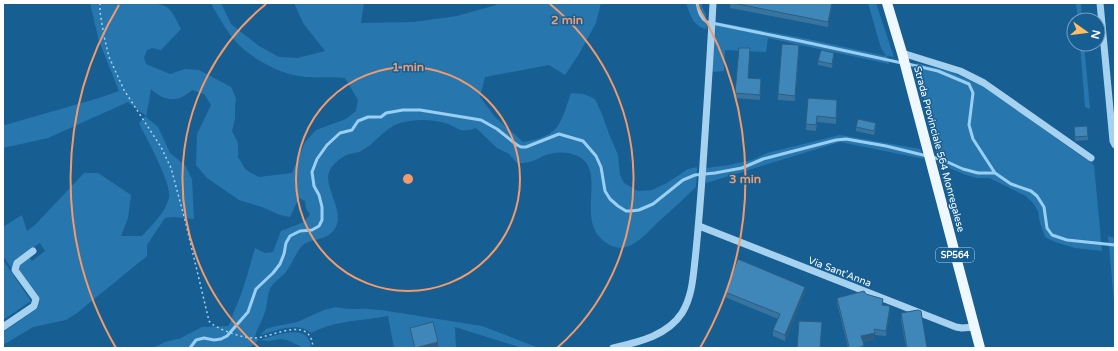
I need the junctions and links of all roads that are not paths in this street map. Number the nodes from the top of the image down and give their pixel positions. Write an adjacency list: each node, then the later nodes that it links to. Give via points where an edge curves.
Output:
1 (713, 3): 7 (street)
2 (887, 3): 4 (main road, Strada Provinciale 564 Monregalese / SP564)
3 (1100, 3): 5 (street)
4 (904, 61): 6 (street, via 960,71 984,83); 10 (main road, Strada Provinciale 564 Monregalese / SP564)
5 (1115, 146)
6 (1091, 158)
7 (699, 226): 10 (street, Via Sant'Anna, via 956,327); 11 (street, via 691,289 682,312 672,324 656,335)
8 (33, 251): 9 (street, via 17,263 15,270 36,299 34,306)
9 (3, 327)
10 (975, 327): 12 (main road, Strada Provinciale 564 Monregalese / SP564)
11 (613, 348)
12 (980, 348)

